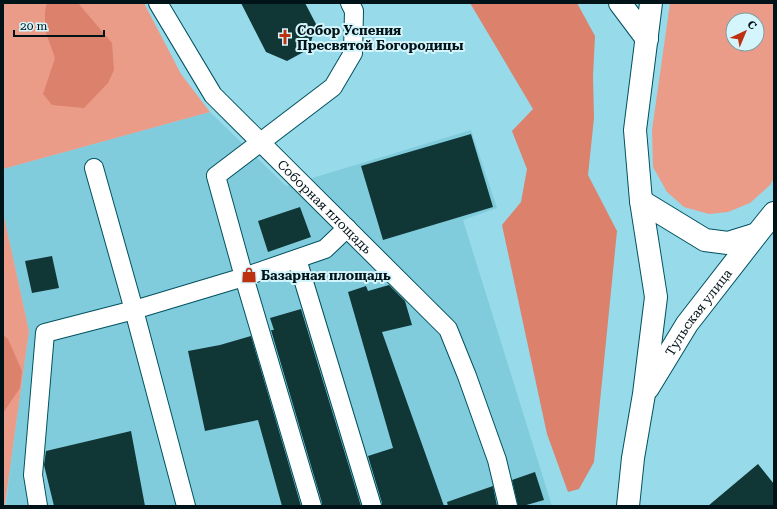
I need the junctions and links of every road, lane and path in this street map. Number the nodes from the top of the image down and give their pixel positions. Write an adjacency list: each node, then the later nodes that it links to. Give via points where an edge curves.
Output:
1 (158, 3): 6 (lane, Соборная площадь, via 213,95)
2 (350, 3): 6 (lane, via 354,11 353,53 333,87)
3 (620, 3): 5 (main road)
4 (651, 3): 5 (main road, Тульская улица)
5 (647, 39): 8 (main road, Тульская улица, via 636,130)
6 (260, 142): 10 (lane, Соборная площадь); 13 (lane, via 216,176)
7 (94, 168): 14 (lane)
8 (641, 201): 11 (main road, via 705,240 728,243); 15 (main road, Тульская улица, via 656,297)
9 (774, 213): 11 (main road, Тульская улица)
10 (347, 228): 12 (lane, via 325,249); 20 (lane, Соборная площадь, via 448,329 497,460)
11 (757, 234): 15 (main road, Тульская улица, via 687,324)
12 (296, 259): 13 (lane); 19 (lane)
13 (244, 277): 14 (lane); 18 (lane)
14 (134, 310): 16 (lane, via 45,333 33,475); 17 (lane)
15 (644, 394): 21 (main road, Тульская улица)
16 (38, 506)
17 (186, 506)
18 (312, 506)
19 (372, 506)
20 (508, 506)
21 (628, 506)

